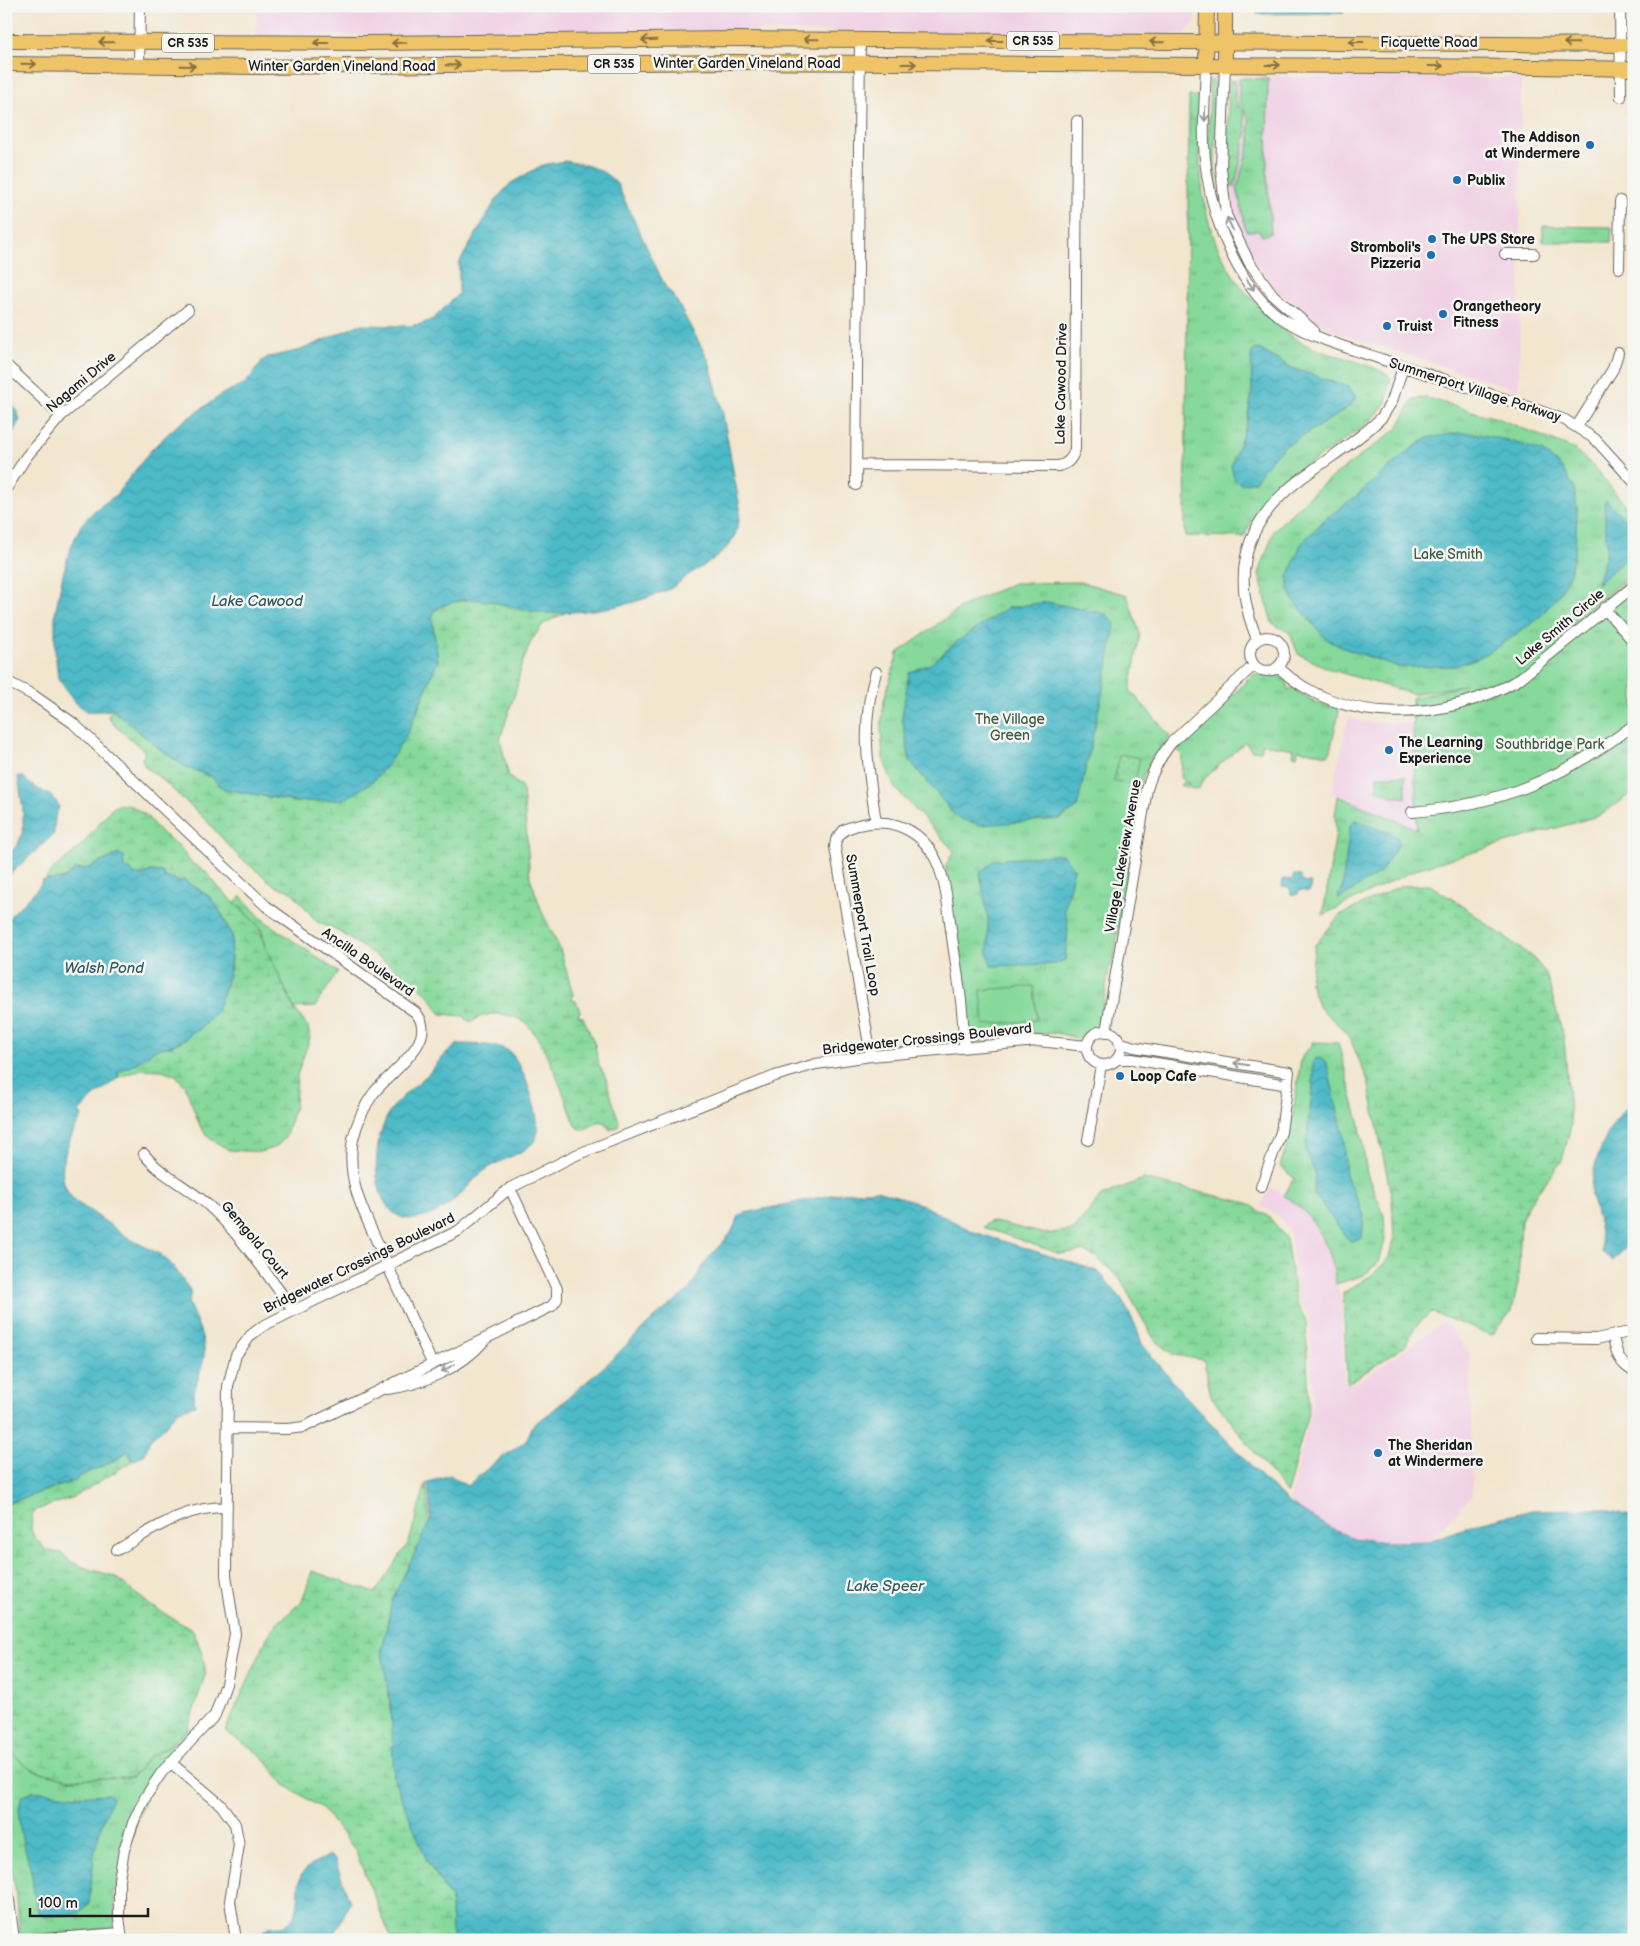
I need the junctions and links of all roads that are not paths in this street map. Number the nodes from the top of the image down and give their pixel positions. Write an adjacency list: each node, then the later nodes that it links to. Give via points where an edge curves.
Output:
1 (140, 6): 7 (street)
2 (1207, 6): 8 (main road)
3 (1225, 6): 9 (main road)
4 (1620, 6): 11 (street)
5 (6, 40): 7 (main road, Winter Garden Vineland Road / CR 535, one-way to 5)
6 (860, 40): 8 (main road, Winter Garden Vineland Road / CR 535, one-way to 6); 10 (main road, Winter Garden Vineland Road / CR 535, one-way to 10); 13 (street)
7 (140, 42): 10 (main road, Winter Garden Vineland Road / CR 535, one-way to 7); 17 (street)
8 (1206, 42): 9 (main road, Winter Garden Vineland Road); 15 (main road, Summerport Village Parkway)
9 (1224, 42): 11 (main road, Ficquette Road, one-way to 9); 16 (main road)
10 (369, 43): 18 (main road)
11 (1620, 45): 12 (main road, Ficquette Road); 19 (street)
12 (1634, 45)
13 (860, 63): 15 (main road, Winter Garden Vineland Road / CR 535, one-way to 15); 18 (main road, Winter Garden Vineland Road / CR 535, one-way to 13); 35 (street)
14 (6, 64): 17 (main road, Winter Garden Vineland Road / CR 535, one-way to 17)
15 (1206, 65): 16 (main road, Winter Garden Vineland Road / CR 535); 26 (street, Summerport Village Parkway, one-way to 26, via 1206,174 1219,225)
16 (1225, 65): 19 (main road, Ficquette Road, one-way to 19); 25 (street, Summerport Village Parkway, one-way to 16, via 1226,214 1221,168)
17 (139, 66): 18 (main road, Winter Garden Vineland Road / CR 535, one-way to 18)
18 (369, 66)
19 (1627, 69): 20 (street)
20 (1620, 97)
21 (1077, 121): 35 (street, Lake Cawood Drive, via 1073,458 1058,466)
22 (1620, 201): 27 (street)
23 (1505, 254): 24 (street)
24 (1534, 254)
25 (1248, 262): 26 (street); 29 (street, Summerport Village Parkway, via 1273,295)
26 (1239, 268): 29 (street, Summerport Village Parkway, one-way to 29, via 1258,297 1282,319)
27 (1619, 268)
28 (188, 310): 33 (street, Nagami Drive)
29 (1325, 339): 32 (street, Summerport Village Parkway)
30 (1618, 353): 34 (street, via 1613,369)
31 (6, 365): 33 (street)
32 (1403, 367): 34 (street, Summerport Village Parkway); 41 (street, via 1392,400 1382,417 1277,498 1259,523 1248,548 1243,578 1247,610)
33 (60, 416): 38 (street, Nagami Drive, via 32,448)
34 (1577, 426): 36 (street, Summerport Village Parkway, via 1595,439)
35 (857, 465): 37 (street)
36 (1634, 482)
37 (856, 485)
38 (6, 489)
39 (1634, 586): 40 (street, Lake Smith Circle)
40 (1604, 608): 42 (street); 44 (street, Lake Smith Circle, via 1518,680 1456,706 1415,710 1357,708 1317,695)
41 (1257, 639): 43 (street, via 1250,654); 44 (street, via 1274,638 1282,646 1284,657)
42 (1634, 642)
43 (1254, 665): 44 (street, via 1268,671); 50 (street, Village Lakeview Avenue, via 1171,743 1160,758 1146,789)
44 (1278, 667)
45 (876, 672): 49 (street, via 869,694 866,727)
46 (6, 681): 62 (street, Ancilla Boulevard, via 73,723 266,906 420,1019 423,1032 419,1045 372,1095 357,1124 352,1147 356,1193)
47 (1634, 725): 48 (street, via 1582,760 1512,794 1464,806)
48 (1412, 812)
49 (876, 822): 53 (street, Summerport Trail Loop, via 913,831 940,865 960,991); 54 (street, Summerport Trail Loop, via 844,830 835,847)
50 (1106, 1032): 51 (street); 52 (street, via 1094,1035)
51 (1119, 1042): 55 (street, via 1121,1051); 57 (street, one-way to 51, via 1289,1072)
52 (1087, 1046): 53 (street, Bridgewater Crossings Boulevard, via 1038,1041); 56 (street, via 1090,1058)
53 (964, 1047): 54 (street, Bridgewater Crossings Boulevard)
54 (871, 1056): 60 (street, Bridgewater Crossings Boulevard, via 816,1064 775,1076 594,1147)
55 (1117, 1059): 56 (street); 57 (street)
56 (1101, 1065): 58 (street)
57 (1288, 1085): 61 (street, via 1281,1132)
58 (1088, 1140)
59 (144, 1154): 63 (street, Gemgold Court, via 220,1216)
60 (510, 1188): 62 (street, Bridgewater Crossings Boulevard, via 458,1231); 67 (street, via 556,1285 557,1299 548,1309)
61 (1261, 1188)
62 (387, 1266): 63 (street, Bridgewater Crossings Boulevard); 68 (street, Ancilla Boulevard)
63 (293, 1311): 71 (street, Bridgewater Crossings Boulevard, via 257,1330 236,1355 229,1378)
64 (1634, 1331): 65 (street)
65 (1613, 1337): 66 (street); 69 (street, via 1622,1363)
66 (1536, 1338)
67 (486, 1339): 68 (street); 70 (street, one-way to 70, via 469,1355 438,1374 412,1384)
68 (432, 1363): 70 (street)
69 (1634, 1371)
70 (381, 1390): 71 (street, via 299,1428)
71 (228, 1428): 72 (street, Bridgewater Crossings Boulevard)
72 (226, 1507): 73 (street, via 187,1512); 74 (street, Bridgewater Crossings Boulevard, via 226,1581 235,1634 226,1684 210,1721)
73 (117, 1550)
74 (170, 1762): 76 (street, Bridgewater Crossings Boulevard, via 146,1796 127,1840 119,1880); 79 (street, via 221,1805 235,1824 239,1845 230,1901)
75 (6, 1878): 77 (street)
76 (121, 1936): 78 (street)
77 (14, 1940)
78 (33, 1940)
79 (236, 1940)

